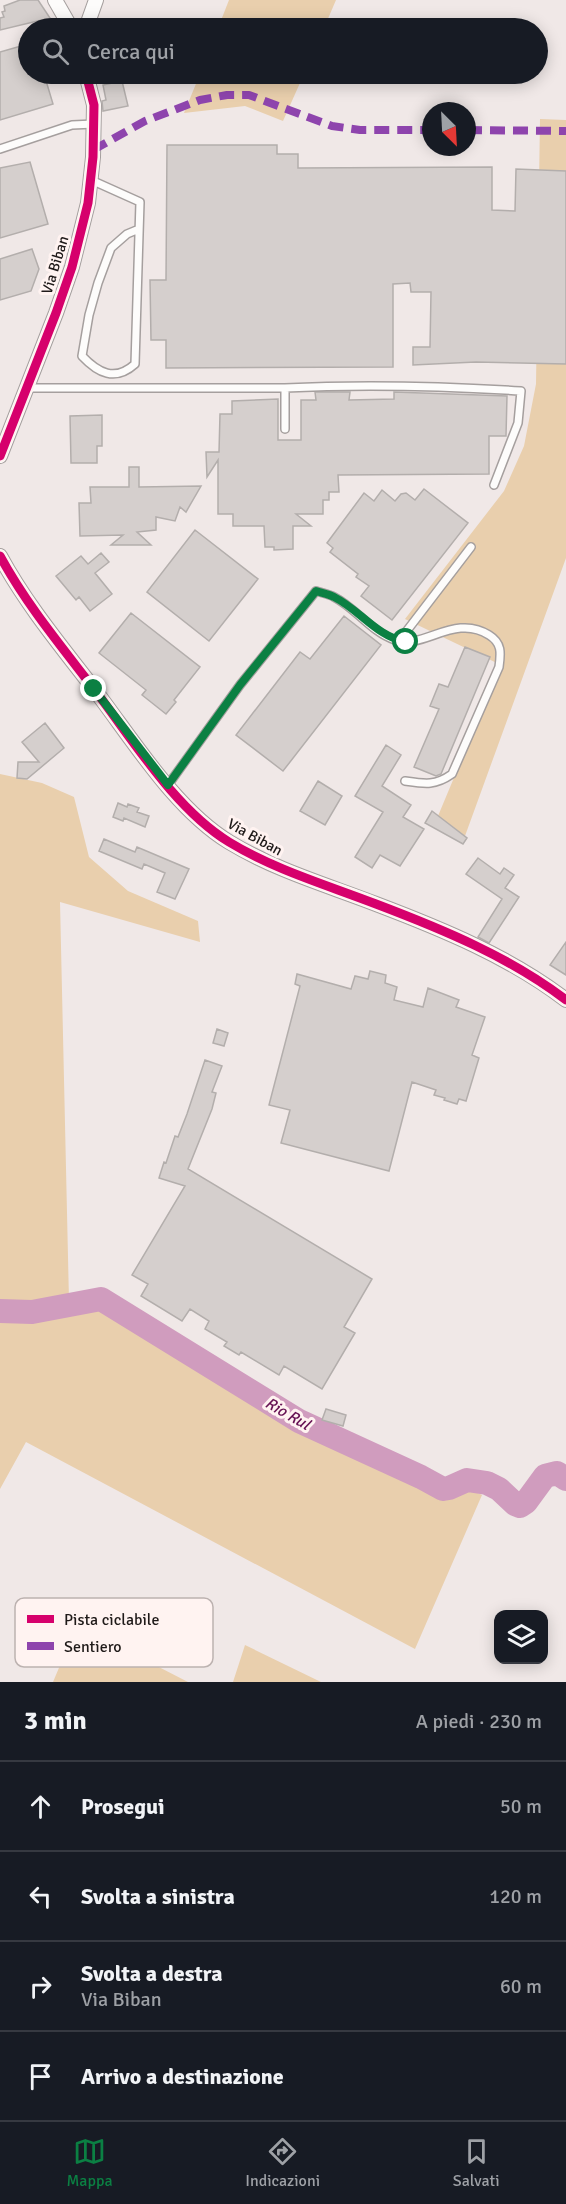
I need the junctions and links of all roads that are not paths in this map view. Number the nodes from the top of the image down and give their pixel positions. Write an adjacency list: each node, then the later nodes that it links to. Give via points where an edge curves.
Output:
1 (55, 0): 3 (street)
2 (96, 0): 4 (street)
3 (65, 18)
4 (90, 18)
5 (89, 84): 6 (street, Via Biban)
6 (94, 124): 7 (lane, via 72,125); 8 (street, Via Biban)
7 (0, 149)
8 (91, 180): 9 (lane, via 140,202); 10 (street, Via Biban, via 72,267)
9 (139, 229): 9 (lane, via 135,364 127,371 109,374 95,369 82,356 89,315 111,248)
10 (28, 388): 11 (lane); 13 (street, Via Biban)
11 (285, 388): 12 (lane); 14 (lane, via 521,391 518,423)
12 (285, 429)
13 (0, 456)
14 (494, 485)
15 (471, 547): 17 (lane)
16 (0, 556): 19 (street, Via Biban, via 33,611)
17 (399, 641): 18 (lane, via 451,630 479,629 495,639 502,651 499,667 452,774 428,785); 19 (lane, via 374,628 335,597 316,591 240,685)
18 (405, 781)
19 (168, 785): 20 (street, Via Biban, via 194,816 229,842 289,872 378,904 478,947)
20 (566, 1000)

